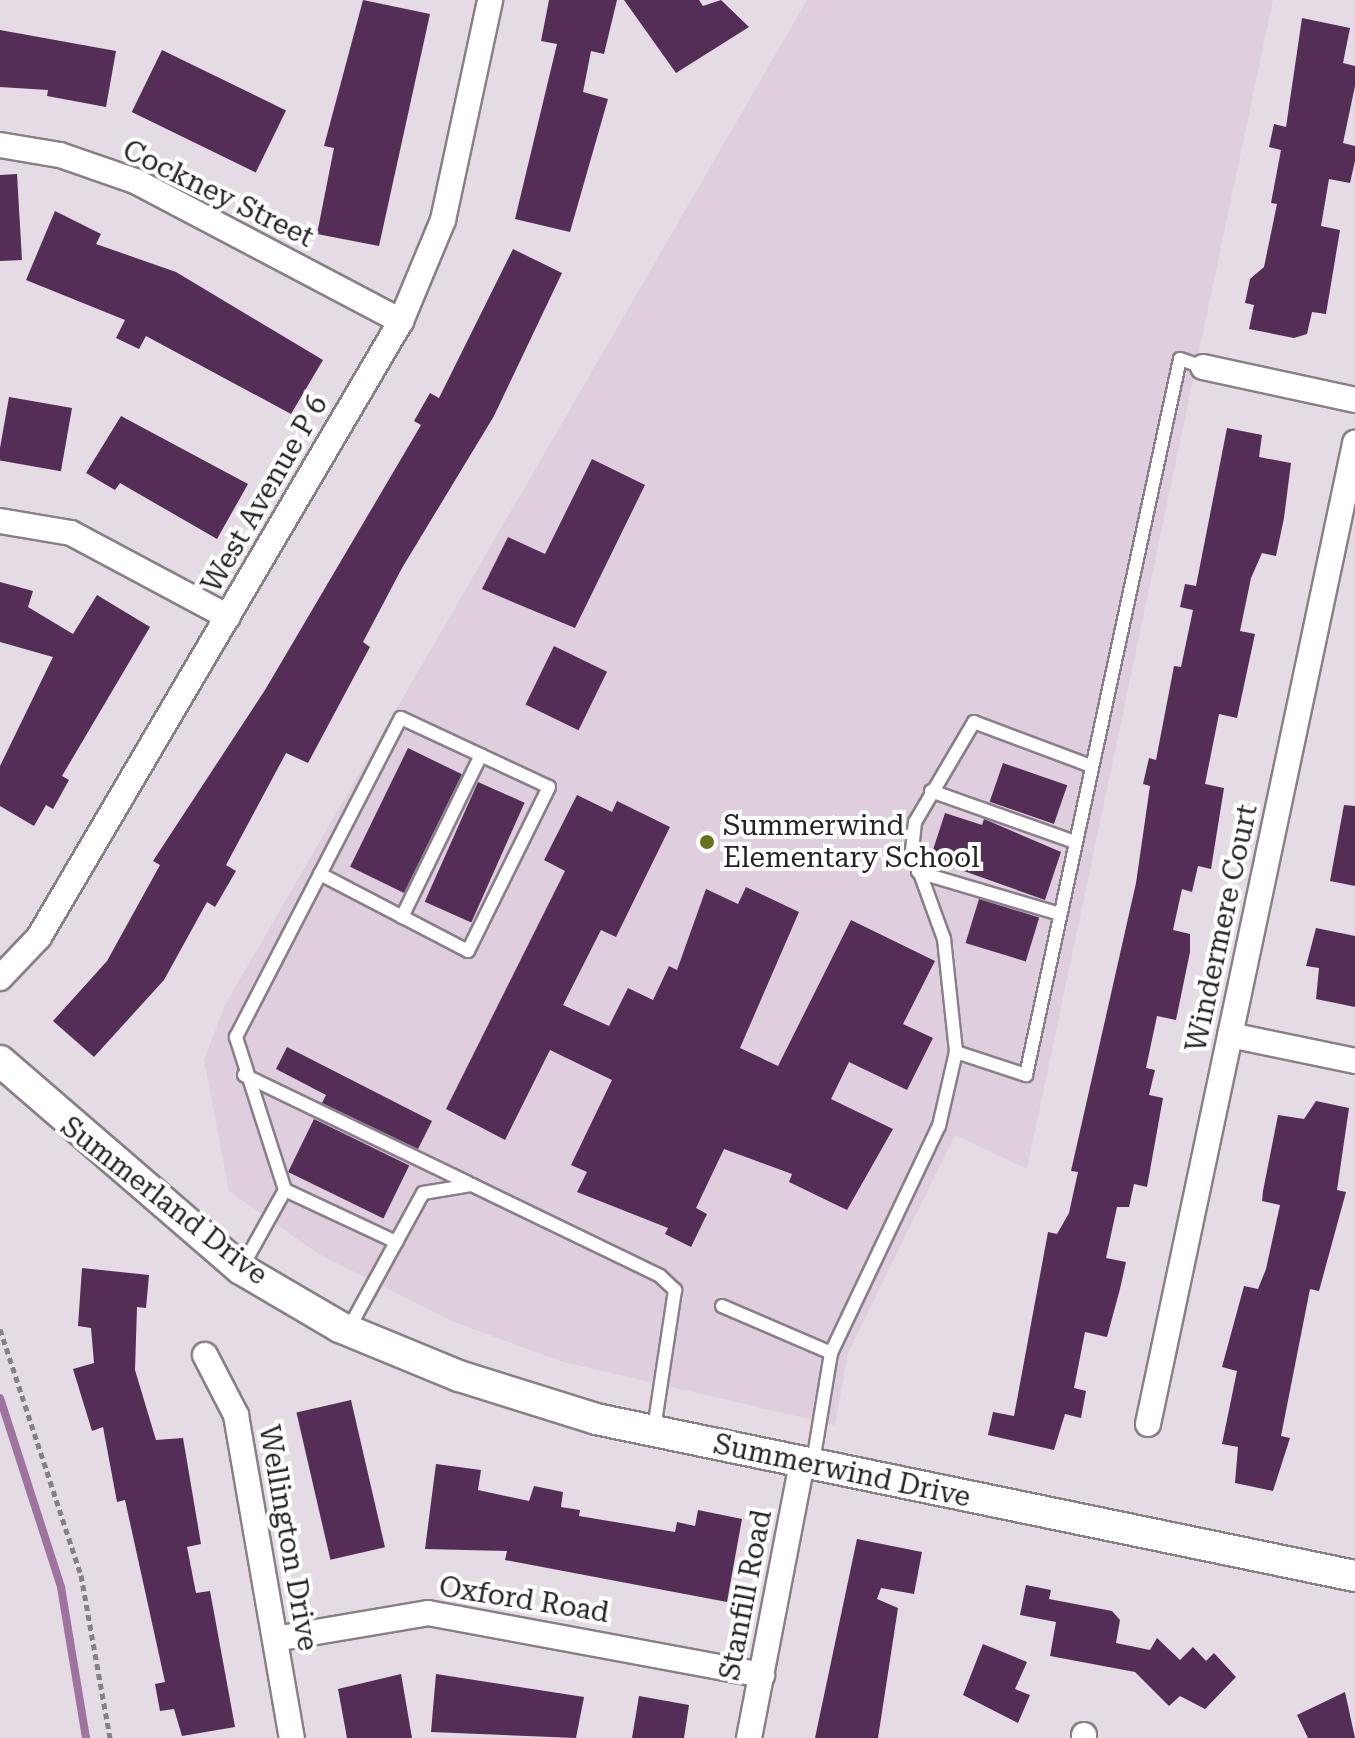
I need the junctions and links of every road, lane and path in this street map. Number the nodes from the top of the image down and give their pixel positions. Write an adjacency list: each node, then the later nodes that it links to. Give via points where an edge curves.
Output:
1 (490, 0): 3 (street, West Avenue P 6, via 443,220)
2 (0, 145): 3 (street, Cockney Street, via 60,155 135,181)
3 (401, 321): 8 (street, West Avenue P 6)
4 (1203, 367): 5 (street); 10 (lane, via 1180,359)
5 (1355, 400)
6 (1355, 443): 18 (street, Windermere Court)
7 (0, 521): 8 (street, via 71,533)
8 (228, 617): 17 (street, West Avenue P 6, via 39,937)
9 (481, 755): 14 (lane, via 401,718); 16 (lane); 16 (lane, via 549,787 468,951)
10 (1091, 766): 11 (lane, via 974,722); 12 (lane)
11 (931, 791): 12 (lane); 13 (lane, via 915,822)
12 (1075, 842): 15 (lane)
13 (918, 872): 15 (lane); 19 (lane, via 944,939)
14 (320, 874): 16 (lane); 22 (lane, via 236,1037)
15 (1060, 914): 19 (lane, via 1026,1075)
16 (402, 917)
17 (0, 978)
18 (1230, 1035): 21 (street); 32 (street, Windermere Court)
19 (956, 1052): 30 (lane, via 939,1126)
20 (0, 1061): 26 (street, Summerland Drive)
21 (1355, 1061)
22 (244, 1075): 23 (lane); 24 (lane)
23 (472, 1185): 25 (lane, via 423,1193); 33 (lane, via 660,1276 675,1290)
24 (285, 1190): 25 (lane); 26 (lane)
25 (396, 1242): 28 (lane)
26 (241, 1269): 28 (street, Summerland Drive)
27 (722, 1306): 30 (lane)
28 (344, 1328): 33 (street, Summerwind Drive, via 459,1376)
29 (0, 1329): 38 (path, via 81,1575)
30 (831, 1353): 34 (lane)
31 (205, 1355): 36 (street, Wellington Drive, via 236,1415)
32 (1148, 1424)
33 (654, 1432): 34 (street, Summerwind Drive)
34 (807, 1464): 35 (street, Summerwind Drive); 37 (street, Stanfill Road)
35 (1355, 1576)
36 (275, 1639): 37 (street, Oxford Road, via 428,1613); 39 (street, Wellington Drive)
37 (762, 1675): 40 (street, Stanfill Road)
38 (110, 1738)
39 (292, 1738)
40 (749, 1738)

